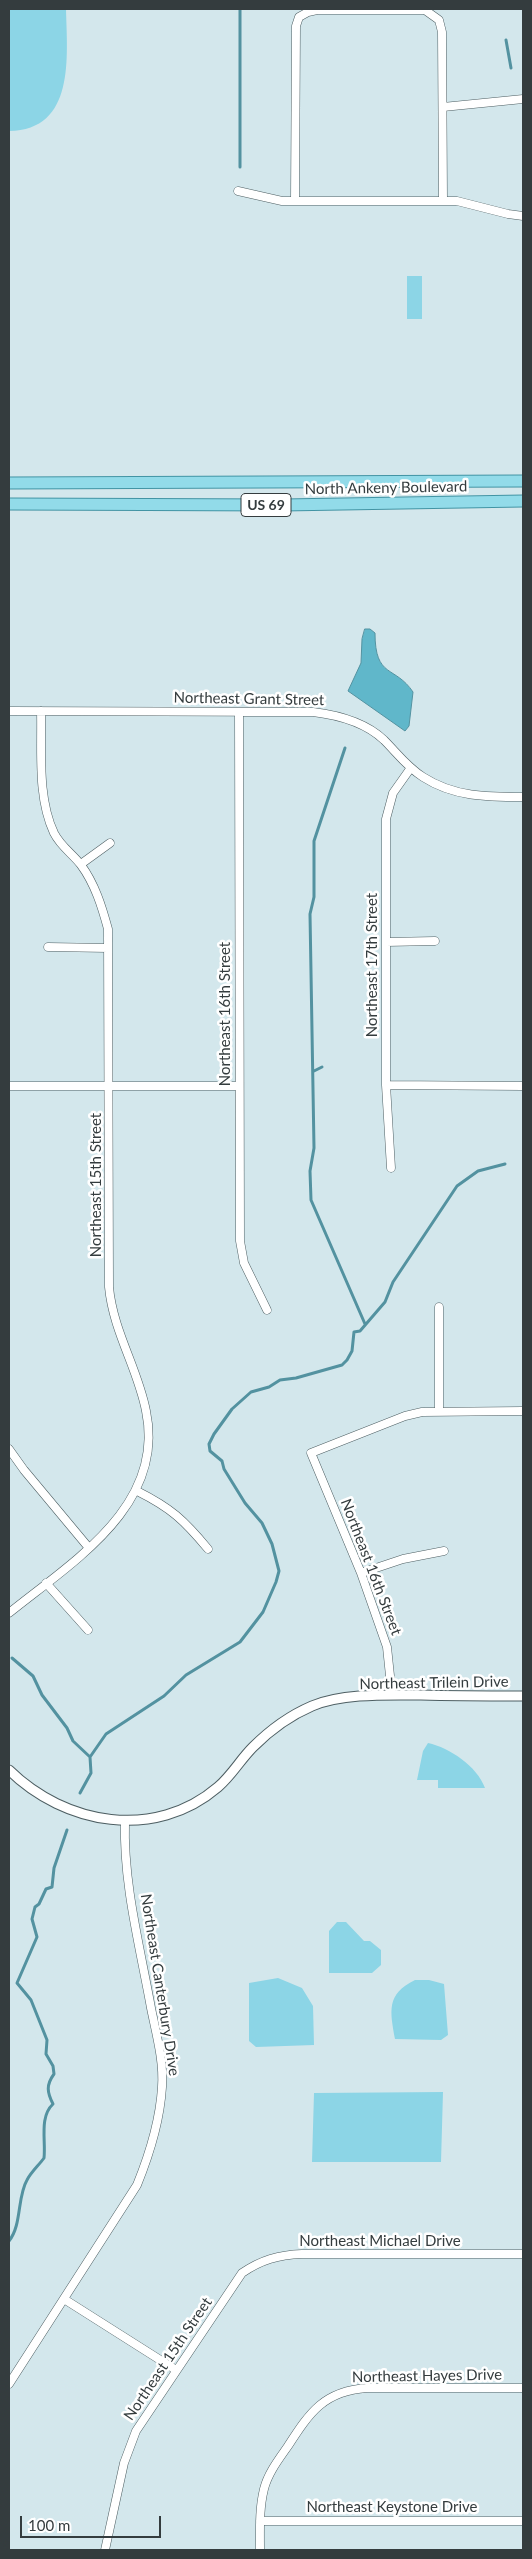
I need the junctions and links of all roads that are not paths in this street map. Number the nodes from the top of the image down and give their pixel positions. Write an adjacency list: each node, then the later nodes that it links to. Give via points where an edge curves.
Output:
1 (523, 99): 2 (street)
2 (443, 107): 4 (street, via 442,27 437,16 425,10 317,10 299,17 295,36); 5 (street)
3 (238, 191): 4 (street)
4 (295, 201): 5 (street)
5 (443, 201): 6 (street, via 473,204)
6 (523, 216)
7 (523, 481): 8 (main road, North Ankeny Boulevard / US 69)
8 (9, 483)
9 (523, 501): 10 (main road, North Ankeny Boulevard / US 69, via 283,505)
10 (9, 504)
11 (9, 711): 12 (street, Northeast Grant Street)
12 (41, 711): 13 (street, Northeast Grant Street); 17 (street, Northeast 15th Street, via 46,812 66,852)
13 (239, 712): 14 (street, Northeast Grant Street, via 313,712 339,717 374,732); 25 (street, Northeast 16th Street)
14 (410, 768): 15 (street, Northeast Grant Street, via 439,786 469,796); 19 (street, Northeast 17th Street, via 393,792 386,819)
15 (523, 797)
16 (110, 843): 17 (street)
17 (81, 864): 21 (street, Northeast 15th Street, via 102,904 108,929)
18 (435, 941): 19 (street)
19 (386, 942): 22 (street, Northeast 17th Street)
20 (48, 947): 21 (street)
21 (108, 948): 24 (street, Northeast 15th Street)
22 (386, 1085): 26 (street); 27 (street, Northeast 17th Street)
23 (9, 1086): 24 (street)
24 (109, 1086): 25 (street); 33 (street, Northeast 15th Street, via 110,1298 141,1391 149,1429 146,1463)
25 (238, 1086): 29 (street, Northeast 16th Street, via 240,1241 244,1263)
26 (523, 1086)
27 (391, 1168)
28 (439, 1307): 30 (street)
29 (267, 1310)
30 (439, 1410): 31 (street); 37 (street, Northeast 16th Street, via 406,1416 311,1453)
31 (523, 1411)
32 (9, 1449): 34 (street)
33 (136, 1491): 34 (street, Northeast 15th Street, via 115,1523); 35 (street, via 180,1516)
34 (89, 1548): 38 (street, Northeast 15th Street)
35 (208, 1549)
36 (444, 1551): 37 (street, via 403,1558)
37 (361, 1573): 41 (street, Northeast 16th Street, via 387,1647)
38 (46, 1583): 39 (street, Northeast 15th Street); 40 (street)
39 (9, 1613)
40 (88, 1630)
41 (392, 1695): 42 (street, Northeast Trilein Drive); 44 (street, Northeast Trilein Drive, via 353,1697 312,1706 275,1728 252,1747 232,1774 196,1804 176,1812)
42 (523, 1696)
43 (9, 1770): 44 (street, Northeast Trilein Drive, via 23,1784 57,1806 89,1816)
44 (125, 1820): 47 (street, Northeast Canterbury Drive, via 125,1858 159,2048 162,2085 158,2118 149,2154 136,2185)
45 (523, 2254): 46 (street, Northeast Michael Drive, via 285,2255 255,2264)
46 (242, 2273): 48 (street, Northeast 15th Street)
47 (64, 2299): 48 (street); 49 (street, Northeast Canterbury Drive)
48 (176, 2370): 53 (street, Northeast 15th Street, via 136,2431 124,2463)
49 (9, 2384)
50 (523, 2388): 51 (street, Northeast Hayes Drive, via 367,2388 330,2397 310,2413 276,2463 264,2488)
51 (260, 2521): 52 (street, Northeast Keystone Drive); 54 (street)
52 (523, 2521)
53 (105, 2550)
54 (260, 2550)

